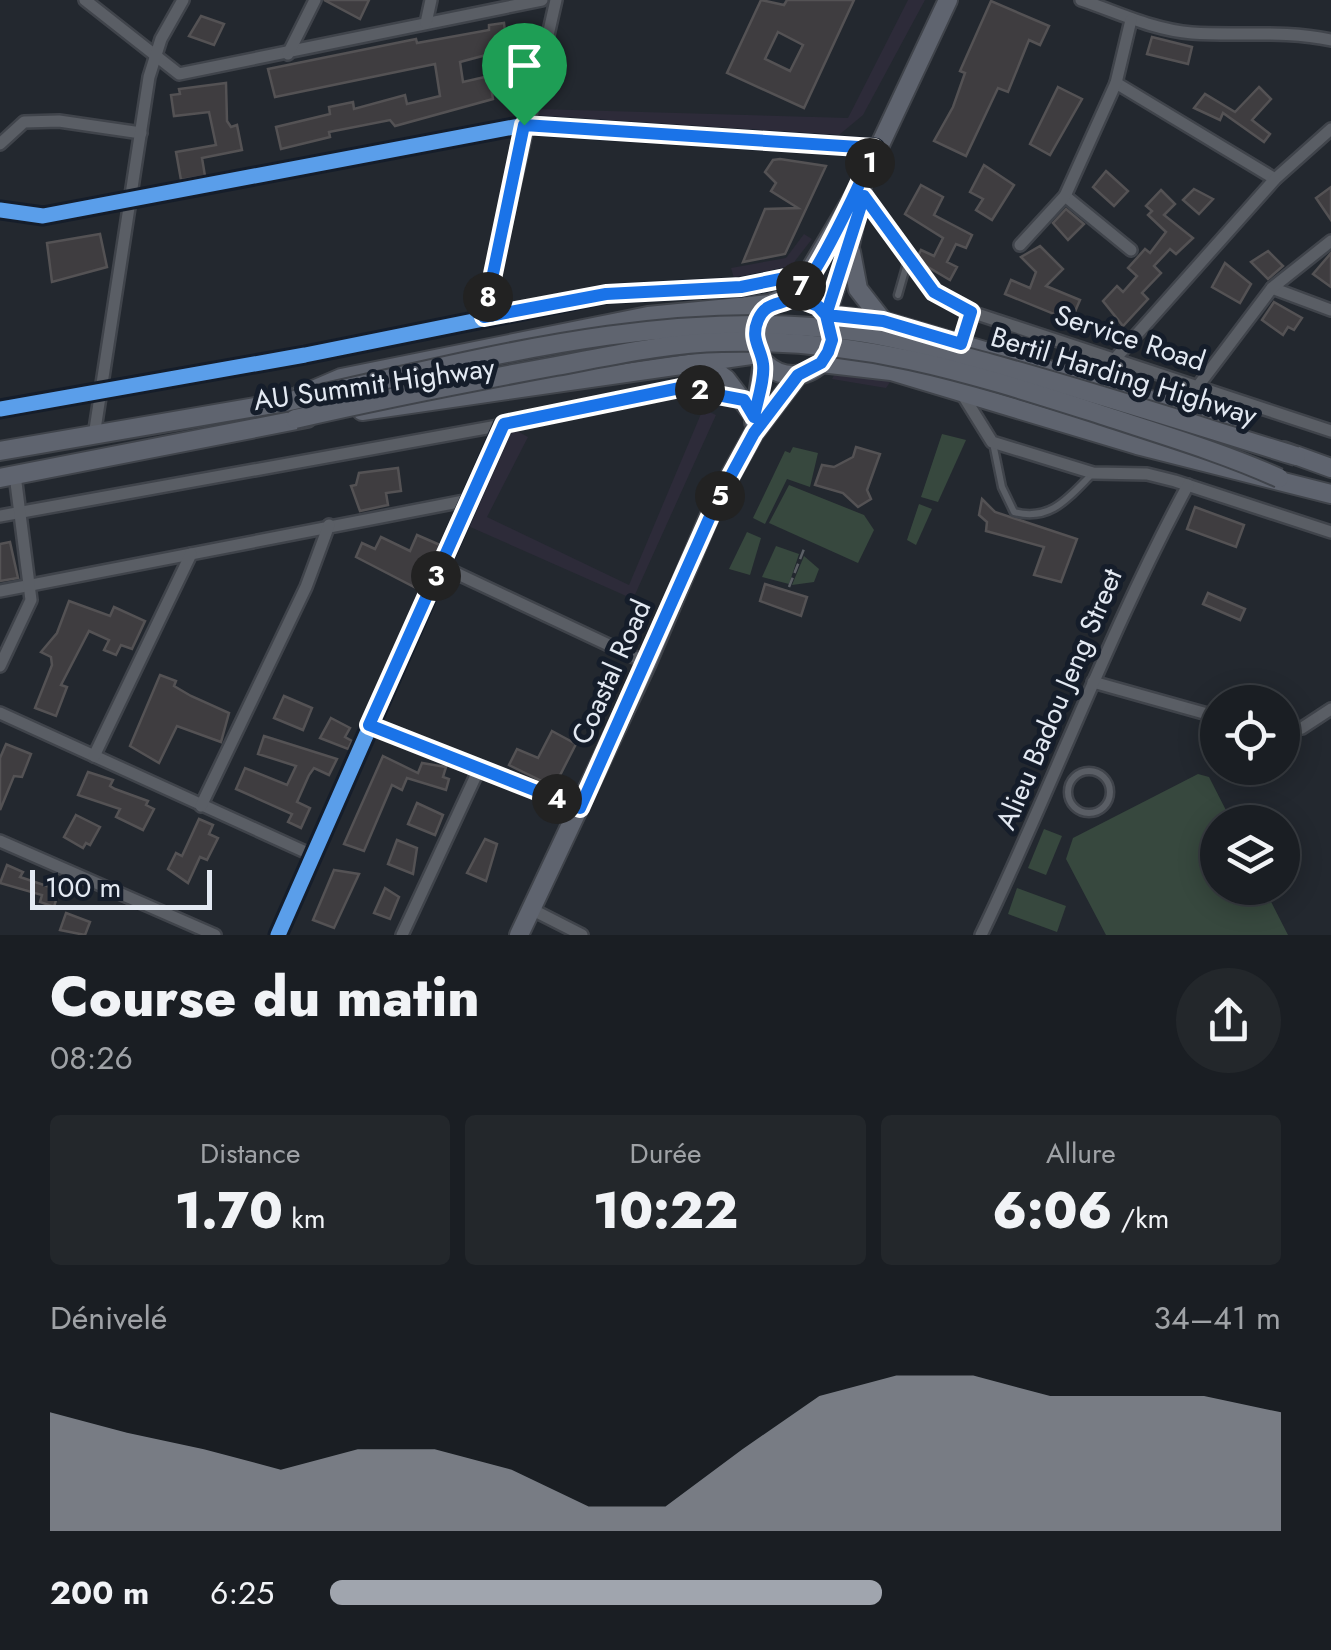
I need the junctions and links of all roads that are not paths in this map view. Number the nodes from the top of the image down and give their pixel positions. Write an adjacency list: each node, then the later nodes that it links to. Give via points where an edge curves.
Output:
1 (183, 0): 13 (street)
2 (315, 0): 12 (street)
3 (432, 0): 10 (street)
4 (542, 0): 10 (street)
5 (556, 0): 15 (street)
6 (948, 0): 19 (main road)
7 (1081, 0): 9 (street)
8 (91, 2): 13 (street)
9 (1132, 20): 11 (street, via 1188,33); 14 (street)
10 (426, 22): 12 (street)
11 (1331, 40)
12 (288, 54): 13 (street, via 179,74)
13 (155, 58): 17 (street)
14 (1116, 83): 20 (street); 22 (street)
15 (524, 125): 19 (street); 23 (street); 38 (street)
16 (1331, 129): 20 (street)
17 (141, 133): 18 (street, via 24,122); 23 (street)
18 (0, 144)
19 (874, 148): 21 (main road)
20 (1275, 180): 42 (street)
21 (864, 188): 27 (main road); 29 (lane); 30 (main road)
22 (1065, 196): 26 (street); 28 (street)
23 (132, 200): 24 (street, via 43,216); 47 (street)
24 (0, 210)
25 (1331, 241): 31 (street)
26 (1020, 244)
27 (850, 245): 37 (main road); 39 (main road, via 858,290)
28 (1131, 250)
29 (908, 260): 32 (lane); 36 (lane, via 934,292)
30 (810, 273): 33 (main road); 38 (street, via 741,287 606,294)
31 (1272, 288): 35 (street); 46 (street)
32 (898, 295)
33 (794, 297): 34 (main road); 37 (main road)
34 (770, 304): 41 (main road, via 755,325); 50 (main road, AU Summit Highway, via 648,316 474,350 340,378)
35 (1331, 310)
36 (971, 312): 40 (street); 42 (street, Service Road)
37 (826, 315): 39 (main road); 44 (main road, via 832,340)
38 (484, 317): 47 (street)
39 (883, 321): 40 (main road)
40 (961, 344): 59 (main road, via 1194,413)
41 (760, 358): 43 (main road, AU Summit Highway); 45 (main road, via 773,370); 54 (main road, Coastal Road)
42 (1114, 360): 46 (street, Service Road)
43 (702, 361): 49 (main road); 52 (main road, AU Summit Highway)
44 (821, 363): 45 (main road); 48 (main road, via 891,371)
45 (798, 375): 54 (main road, Coastal Road)
46 (1198, 386): 55 (street, Service Road)
47 (100, 390): 51 (street); 56 (street)
48 (961, 392): 57 (street); 63 (main road, via 1188,460)
49 (744, 400): 53 (street, via 680,388); 54 (main road)
50 (285, 402): 56 (main road, AU Summit Highway); 59 (main road, Bertil Harding Highway, bridge, via 528,350 661,330 854,330)
51 (0, 410)
52 (295, 419): 62 (main road, AU Summit Highway); 63 (main road, Bertil Harding Highway, bridge, via 635,352 721,342 878,350 1225,454)
53 (504, 424): 66 (street); 67 (street)
54 (754, 425): 75 (main road, Coastal Road)
55 (1331, 432)
56 (94, 436): 58 (main road, AU Summit Highway)
57 (992, 442): 61 (street); 61 (lane, via 1014,512 1044,514 1061,506)
58 (0, 451)
59 (1296, 456): 60 (main road)
60 (1331, 468)
61 (1093, 472): 64 (street)
62 (7, 477): 67 (street)
63 (1279, 478): 65 (main road)
64 (1188, 484): 70 (street); 77 (street, Alieu Badou Jeng Street)
65 (1331, 494)
66 (468, 500): 69 (street); 72 (street)
67 (20, 512): 68 (street); 73 (street)
68 (0, 516)
69 (329, 525): 71 (street); 87 (street)
70 (1331, 532)
71 (190, 554): 73 (street); 83 (street)
72 (441, 566): 75 (street); 81 (street)
73 (30, 585): 74 (street); 76 (street, via 31,600)
74 (0, 590)
75 (647, 664): 88 (main road, Coastal Road)
76 (0, 666)
77 (1092, 682): 79 (street); 85 (street, Alieu Badou Jeng Street)
78 (1331, 708): 82 (street)
79 (1200, 712)
80 (0, 713): 83 (street)
81 (369, 725): 84 (street); 90 (street)
82 (1300, 728)
83 (94, 756): 87 (street)
84 (480, 769): 88 (street); 94 (street)
85 (1053, 776): 86 (street); 97 (street, Alieu Badou Jeng Street)
86 (1070, 782): 86 (lane, via 1080,772 1100,773 1111,790 1108,803 1090,814 1076,809 1068,797)
87 (201, 806): 90 (street)
88 (580, 808): 91 (main road, Coastal Road)
89 (0, 841): 92 (street)
90 (312, 854): 93 (street)
91 (530, 909): 95 (main road, Coastal Road); 96 (street)
92 (215, 935)
93 (278, 935)
94 (402, 935)
95 (519, 935)
96 (582, 935)
97 (980, 935)

